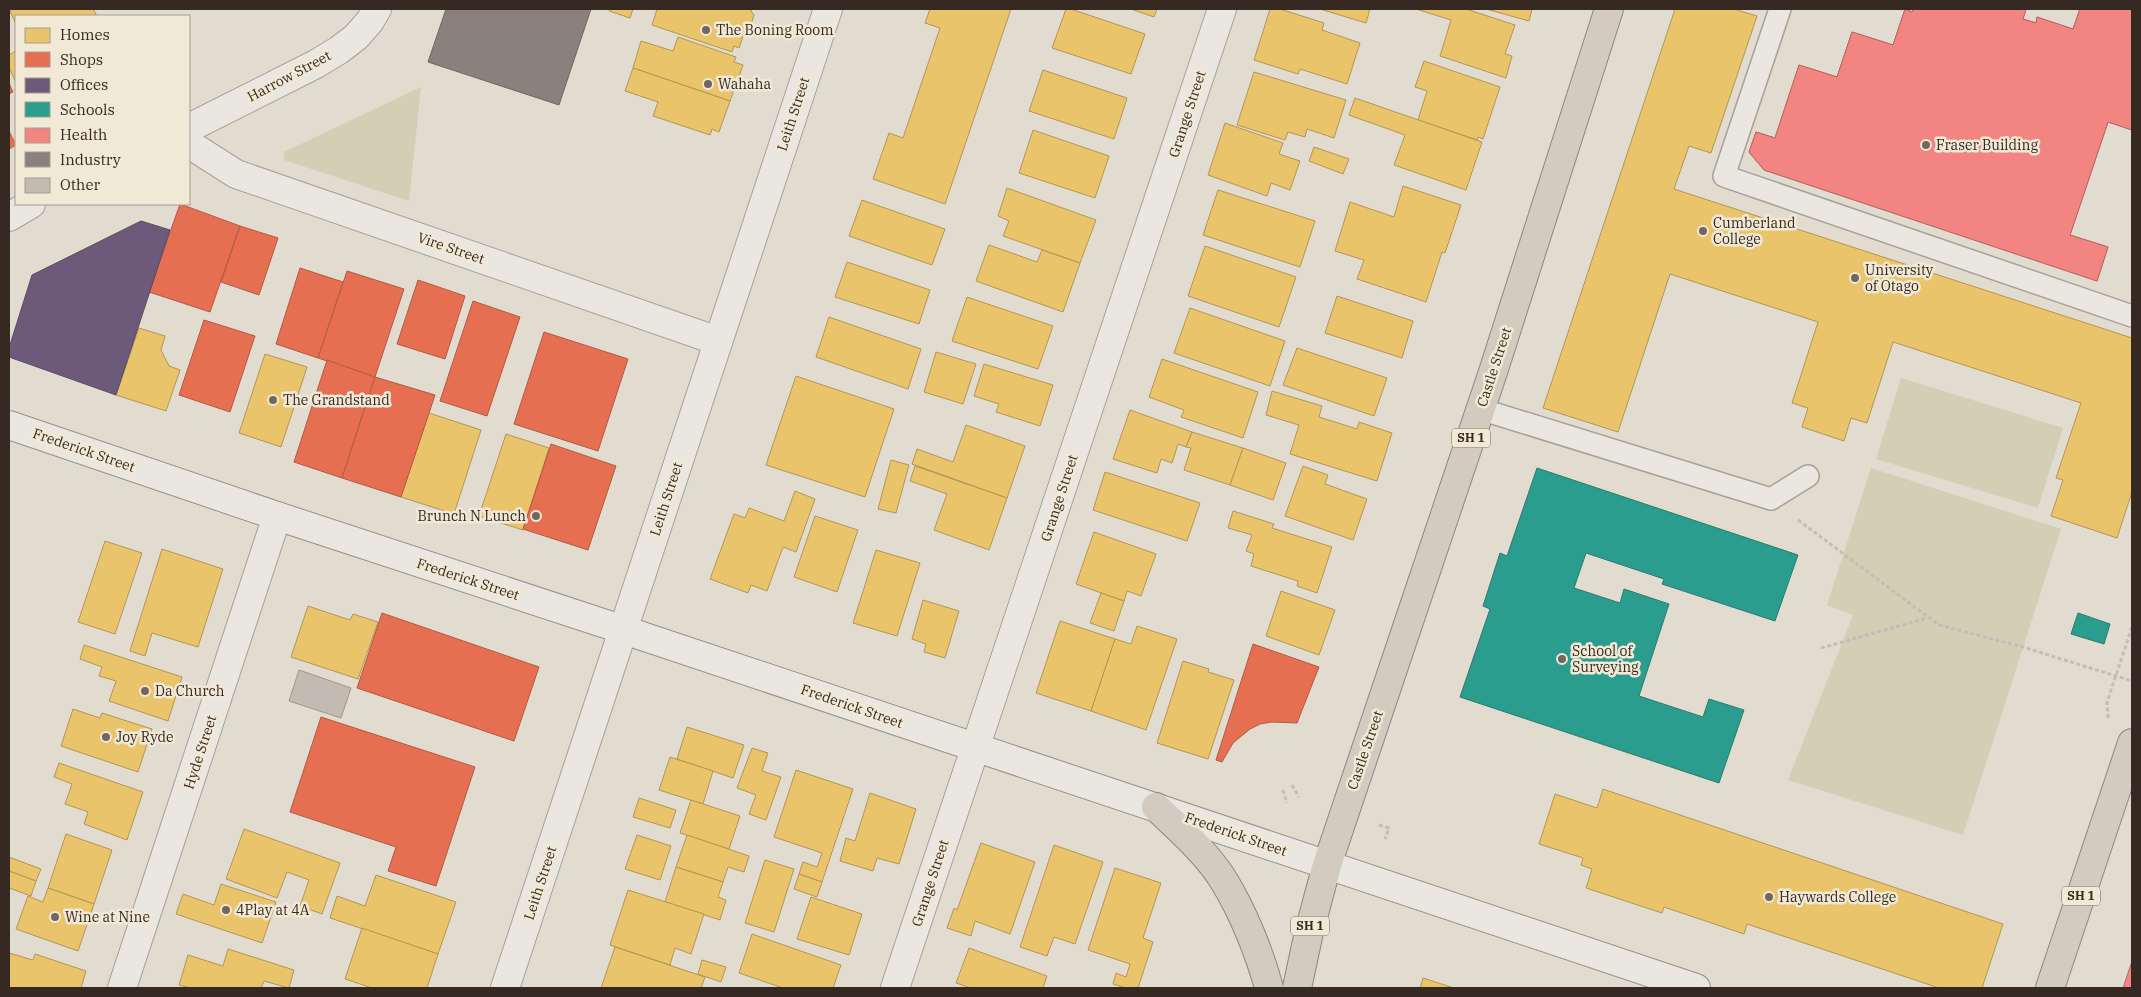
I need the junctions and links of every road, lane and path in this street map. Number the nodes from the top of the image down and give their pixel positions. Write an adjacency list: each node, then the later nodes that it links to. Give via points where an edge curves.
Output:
1 (376, 9): 6 (street, Harrow Street, via 356,37 339,50)
2 (828, 9): 11 (street, Leith Street)
3 (1222, 9): 22 (street, Grange Street)
4 (1609, 9): 12 (highway, Castle Street / SH 1)
5 (1780, 9): 10 (lane, via 1724,176)
6 (190, 127)
7 (190, 145): 11 (street, Vire Street, via 236,174)
8 (29, 205): 9 (street)
9 (9, 217)
10 (2132, 316)
11 (718, 341): 18 (street, Leith Street)
12 (1480, 409): 15 (lane); 30 (highway, Castle Street / SH 1)
13 (9, 425): 16 (street, Frederick Street)
14 (1808, 476): 15 (lane)
15 (1771, 499): 17 (path)
16 (277, 516): 18 (street, Frederick Street); 32 (street, Hyde Street)
17 (1928, 618): 19 (path); 20 (path, via 1939,625)
18 (624, 630): 22 (street, Frederick Street); 33 (street, Leith Street)
19 (1821, 648)
20 (2132, 681)
21 (2132, 743): 38 (highway, SH 1)
22 (975, 747): 27 (street, Frederick Street); 34 (street, Grange Street)
23 (1292, 786): 25 (path)
24 (1283, 790): 26 (path)
25 (1299, 797)
26 (1287, 803)
27 (1156, 808): 30 (street, Frederick Street); 35 (highway, via 1196,845 1224,881 1249,932)
28 (1376, 824): 29 (path, via 1389,828)
29 (1385, 839)
30 (1326, 865): 31 (street, Frederick Street); 36 (highway, SH 1)
31 (1661, 983): 37 (street, Frederick Street)
32 (122, 988)
33 (504, 988)
34 (895, 988)
35 (1269, 988)
36 (1297, 988)
37 (1696, 988)
38 (2050, 988)

